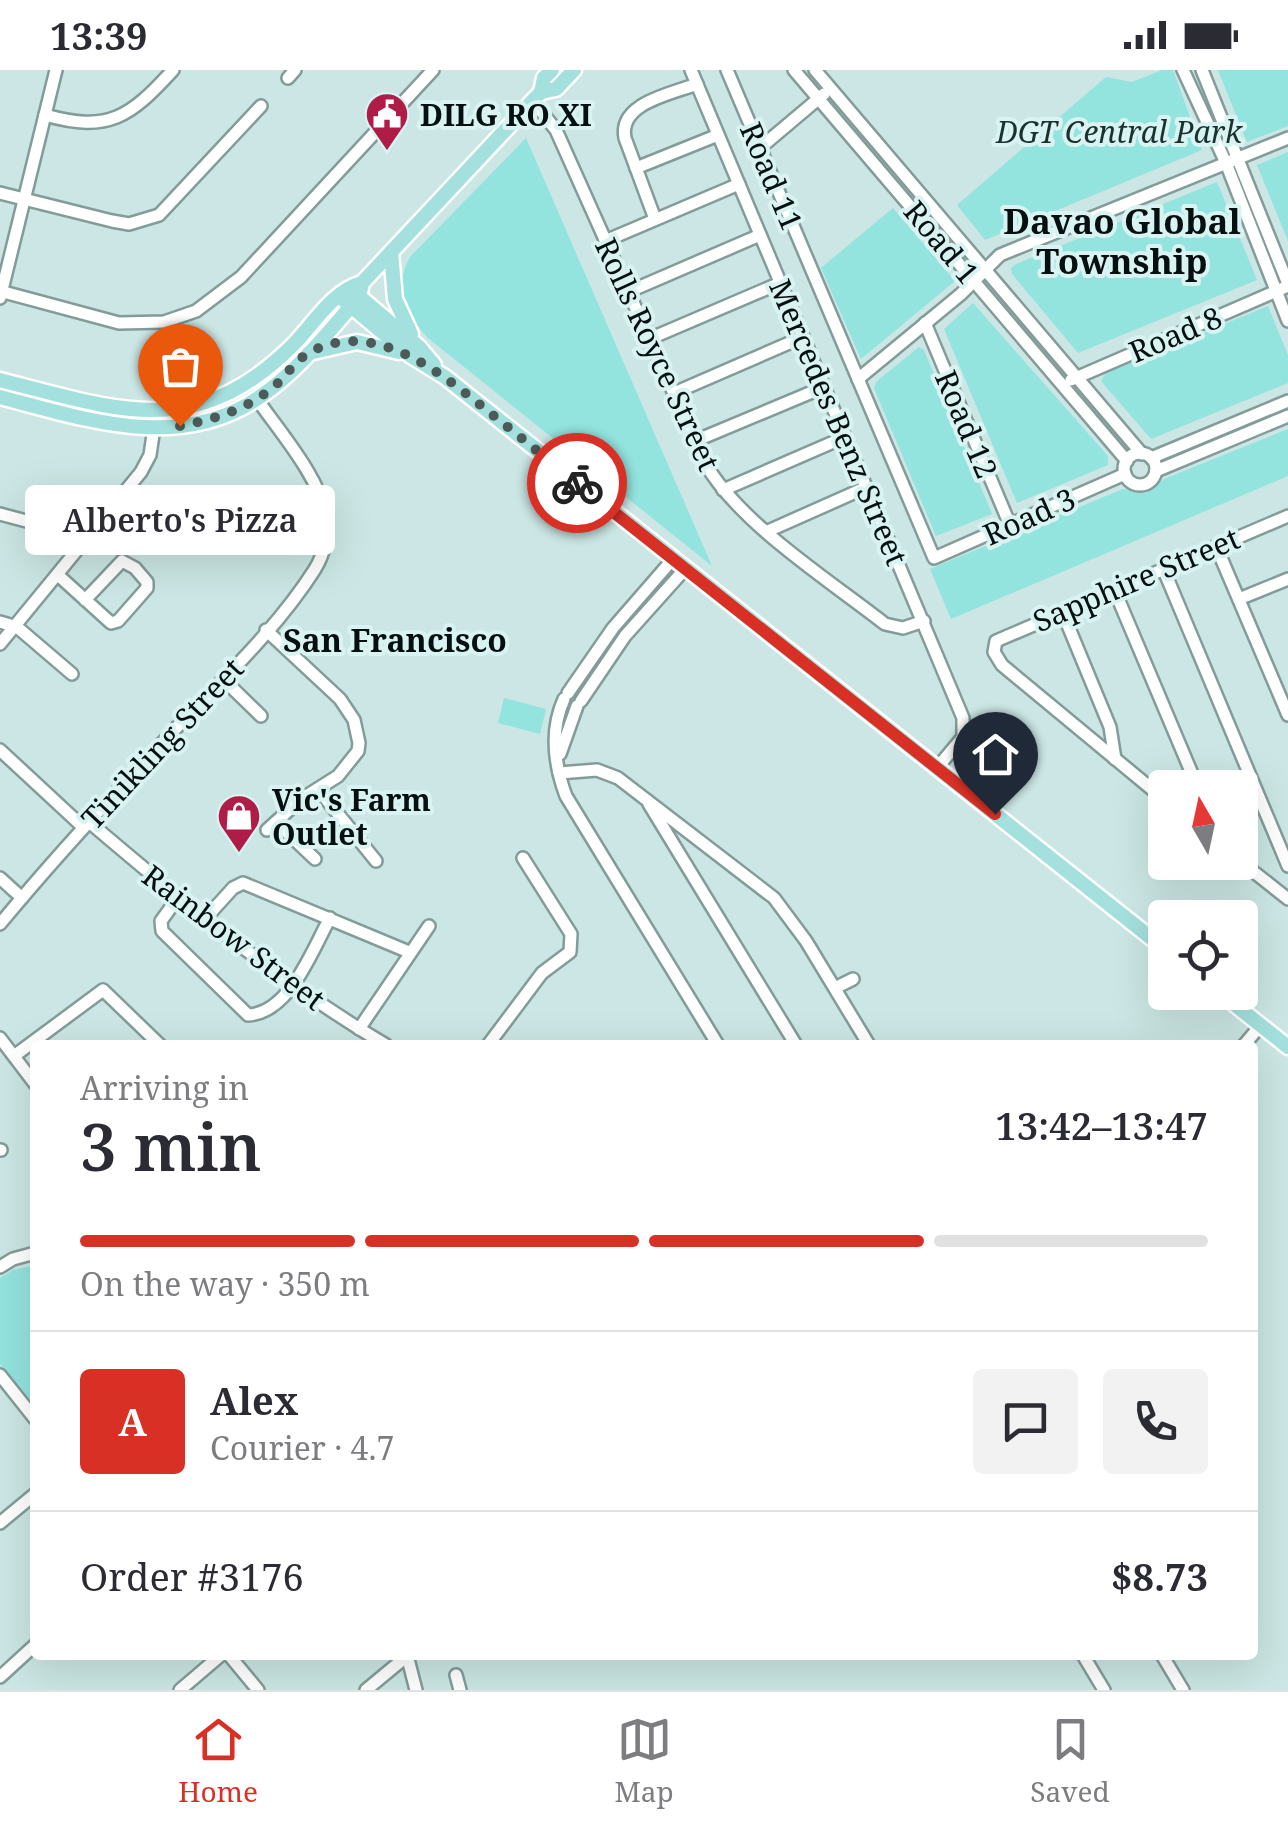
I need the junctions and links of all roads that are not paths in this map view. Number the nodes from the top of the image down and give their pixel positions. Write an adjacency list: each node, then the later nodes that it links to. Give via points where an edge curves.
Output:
1 (56, 70): 17 (street)
2 (173, 70): 17 (street, via 138,106 112,121 86,124)
3 (432, 70): 37 (street, via 241,277 182,317 120,323)
4 (552, 70): 14 (main road)
5 (574, 70): 14 (main road)
6 (691, 70): 12 (street, Mercedes Benz Street)
7 (727, 70): 20 (street, Road 11)
8 (794, 70): 15 (street, Road 1)
9 (816, 70): 13 (street, Road 1)
10 (1183, 70): 21 (street)
11 (1202, 70): 21 (street)
12 (696, 84): 18 (street, Mercedes Benz Street); 22 (street, via 625,118 624,138)
13 (830, 88): 15 (street); 27 (street, Road 1)
14 (537, 97): 30 (street, Rolls Royce Street); 31 (main road)
15 (818, 98): 20 (street); 28 (street, Road 1)
16 (262, 106): 25 (street, via 171,205 146,222 129,224)
17 (45, 115): 25 (street)
18 (718, 135): 22 (street); 23 (street, Mercedes Benz Street)
19 (1288, 138): 21 (street)
20 (760, 148): 46 (street, Road 11)
21 (1232, 161): 32 (street, via 1012,249); 35 (street)
22 (636, 168): 26 (street)
23 (738, 184): 26 (street); 29 (street, Mercedes Benz Street)
24 (0, 194): 25 (street)
25 (24, 199): 37 (street)
26 (656, 220): 30 (street)
27 (946, 222): 28 (street); 32 (street, Road 1)
28 (933, 232): 33 (street, Road 1)
29 (760, 235): 34 (street, Mercedes Benz Street); 36 (street)
30 (606, 241): 36 (street, Rolls Royce Street)
31 (391, 252): 38 (main road); 43 (main road, via 397,308)
32 (985, 268): 33 (street); 45 (street, Road 1)
33 (974, 280): 40 (street); 48 (street, Road 1)
34 (780, 283): 41 (street, Mercedes Benz Street); 42 (street)
35 (1284, 287): 39 (street); 45 (street, Road 8)
36 (628, 292): 42 (street, Rolls Royce Street)
37 (1, 294)
38 (352, 294): 43 (main road); 44 (main road); 47 (main road, via 242,386 186,408 125,411)
39 (1288, 321)
40 (925, 324): 46 (street); 65 (street, Road 12)
41 (803, 337): 49 (street, Mercedes Benz Street); 50 (street)
42 (650, 340): 50 (street, Rolls Royce Street)
43 (415, 352): 44 (main road, via 365,342); 70 (main road)
44 (308, 353): 52 (main road)
45 (1076, 376): 48 (street, Road 8); 58 (street, Road 1)
46 (858, 379): 69 (street, Road 11)
47 (0, 380)
48 (1064, 386): 59 (street, Road 1)
49 (824, 387): 56 (street, Mercedes Benz Street); 57 (street)
50 (674, 394): 57 (street, Rolls Royce Street)
51 (0, 398): 55 (main road, via 103,424)
52 (257, 399): 55 (main road, via 204,422); 81 (street, Tinikling Street, via 310,477 326,518 324,552 315,569)
53 (1288, 401): 58 (street)
54 (1288, 416): 60 (street)
55 (154, 428): 67 (street, via 145,467)
56 (845, 437): 61 (street, Mercedes Benz Street); 62 (street)
57 (695, 441): 62 (street, Rolls Royce Street)
58 (1147, 456): 59 (street, via 1134,455); 60 (street)
59 (1126, 468): 60 (street, via 1135,484 1144,485); 65 (street, Road 3)
60 (1156, 471)
61 (867, 487): 66 (street); 78 (street, Mercedes Benz Street)
62 (723, 490): 66 (street, Rolls Royce Street)
63 (0, 514): 67 (street)
64 (1288, 516): 68 (street, Sapphire Street)
65 (1010, 525): 69 (street, Road 3)
66 (768, 532): 78 (street, Rolls Royce Street, via 885,624 903,628)
67 (90, 538): 72 (street)
68 (1216, 546): 71 (street, Sapphire Street); 75 (street)
69 (934, 558)
70 (679, 564): 85 (street, via 621,618); 86 (street); 92 (main road)
71 (1163, 568): 74 (street, Sapphire Street); 101 (street)
72 (59, 576): 76 (street); 80 (street)
73 (1288, 578): 75 (street)
74 (1114, 589): 77 (street, Sapphire Street); 93 (street)
75 (1239, 599): 87 (street)
76 (85, 600): 76 (street, via 122,561 147,582 114,623)
77 (1062, 611): 90 (street, via 1110,727); 90 (street, Sapphire Street, via 1002,636 994,652)
78 (924, 621): 92 (street, Mercedes Benz Street, via 965,724 960,743)
79 (0, 622): 80 (street)
80 (18, 626): 82 (street); 83 (street)
81 (266, 630): 84 (street, Tinikling Street); 95 (street, via 354,720 358,751)
82 (0, 644)
83 (72, 674)
84 (223, 680): 88 (street); 97 (street, Tinikling Street)
85 (576, 680): 86 (street); 91 (street, via 555,726)
86 (589, 687): 91 (street)
87 (1288, 715)
88 (261, 716)
89 (0, 750): 97 (street, Rainbow Street)
90 (1116, 760): 94 (street)
91 (558, 768): 96 (street, via 597,770); 124 (street, via 566,796)
92 (937, 768): 111 (main road)
93 (1190, 770)
94 (1148, 786)
95 (318, 789): 99 (street, via 271,826); 100 (street)
96 (644, 796): 115 (street, via 774,898); 125 (street)
97 (85, 824): 104 (street, Tinikling Street); 105 (street, Rainbow Street)
98 (523, 858): 123 (street, via 573,944)
99 (315, 859)
100 (376, 861)
101 (1288, 866)
102 (1258, 875): 106 (street)
103 (0, 878): 104 (street)
104 (22, 898): 109 (street, Tinikling Street)
105 (177, 899): 108 (street, Rainbow Street); 114 (street, via 160,922 162,931 243,1012 259,1014)
106 (1288, 899)
107 (330, 918): 108 (street, via 243,882); 112 (street); 114 (street)
108 (204, 920): 114 (street, Rainbow Street)
109 (0, 924)
110 (429, 926): 112 (street)
111 (1148, 936)
112 (409, 952): 118 (street)
113 (853, 979): 115 (street)
114 (292, 985): 118 (street, Rainbow Street)
115 (834, 988): 126 (street)
116 (1242, 1010): 117 (main road)
117 (1260, 1025): 127 (street); 129 (main road)
118 (358, 1029): 122 (street, Rainbow Street)
119 (0, 1038): 130 (street)
120 (36, 1040): 121 (street, via 103,990)
121 (155, 1040)
122 (377, 1040)
123 (492, 1040)
124 (715, 1040)
125 (793, 1040)
126 (866, 1040)
127 (1248, 1040)
128 (30, 1044): 130 (street)
129 (1288, 1046)
130 (14, 1056): 131 (street)
131 (30, 1077)
132 (30, 1254): 133 (street)
133 (0, 1267)
134 (0, 1375): 135 (street)
135 (30, 1413)
136 (30, 1498): 137 (street)
137 (0, 1523)
138 (30, 1650): 146 (street)
139 (219, 1660): 147 (street)
140 (230, 1660): 148 (street)
141 (402, 1660): 149 (street)
142 (408, 1660): 150 (street)
143 (1087, 1660): 152 (street)
144 (1165, 1660): 153 (street)
145 (456, 1676): 151 (street)
146 (0, 1677)
147 (180, 1690)
148 (258, 1690)
149 (366, 1690)
150 (416, 1690)
151 (460, 1690)
152 (1104, 1690)
153 (1183, 1690)

